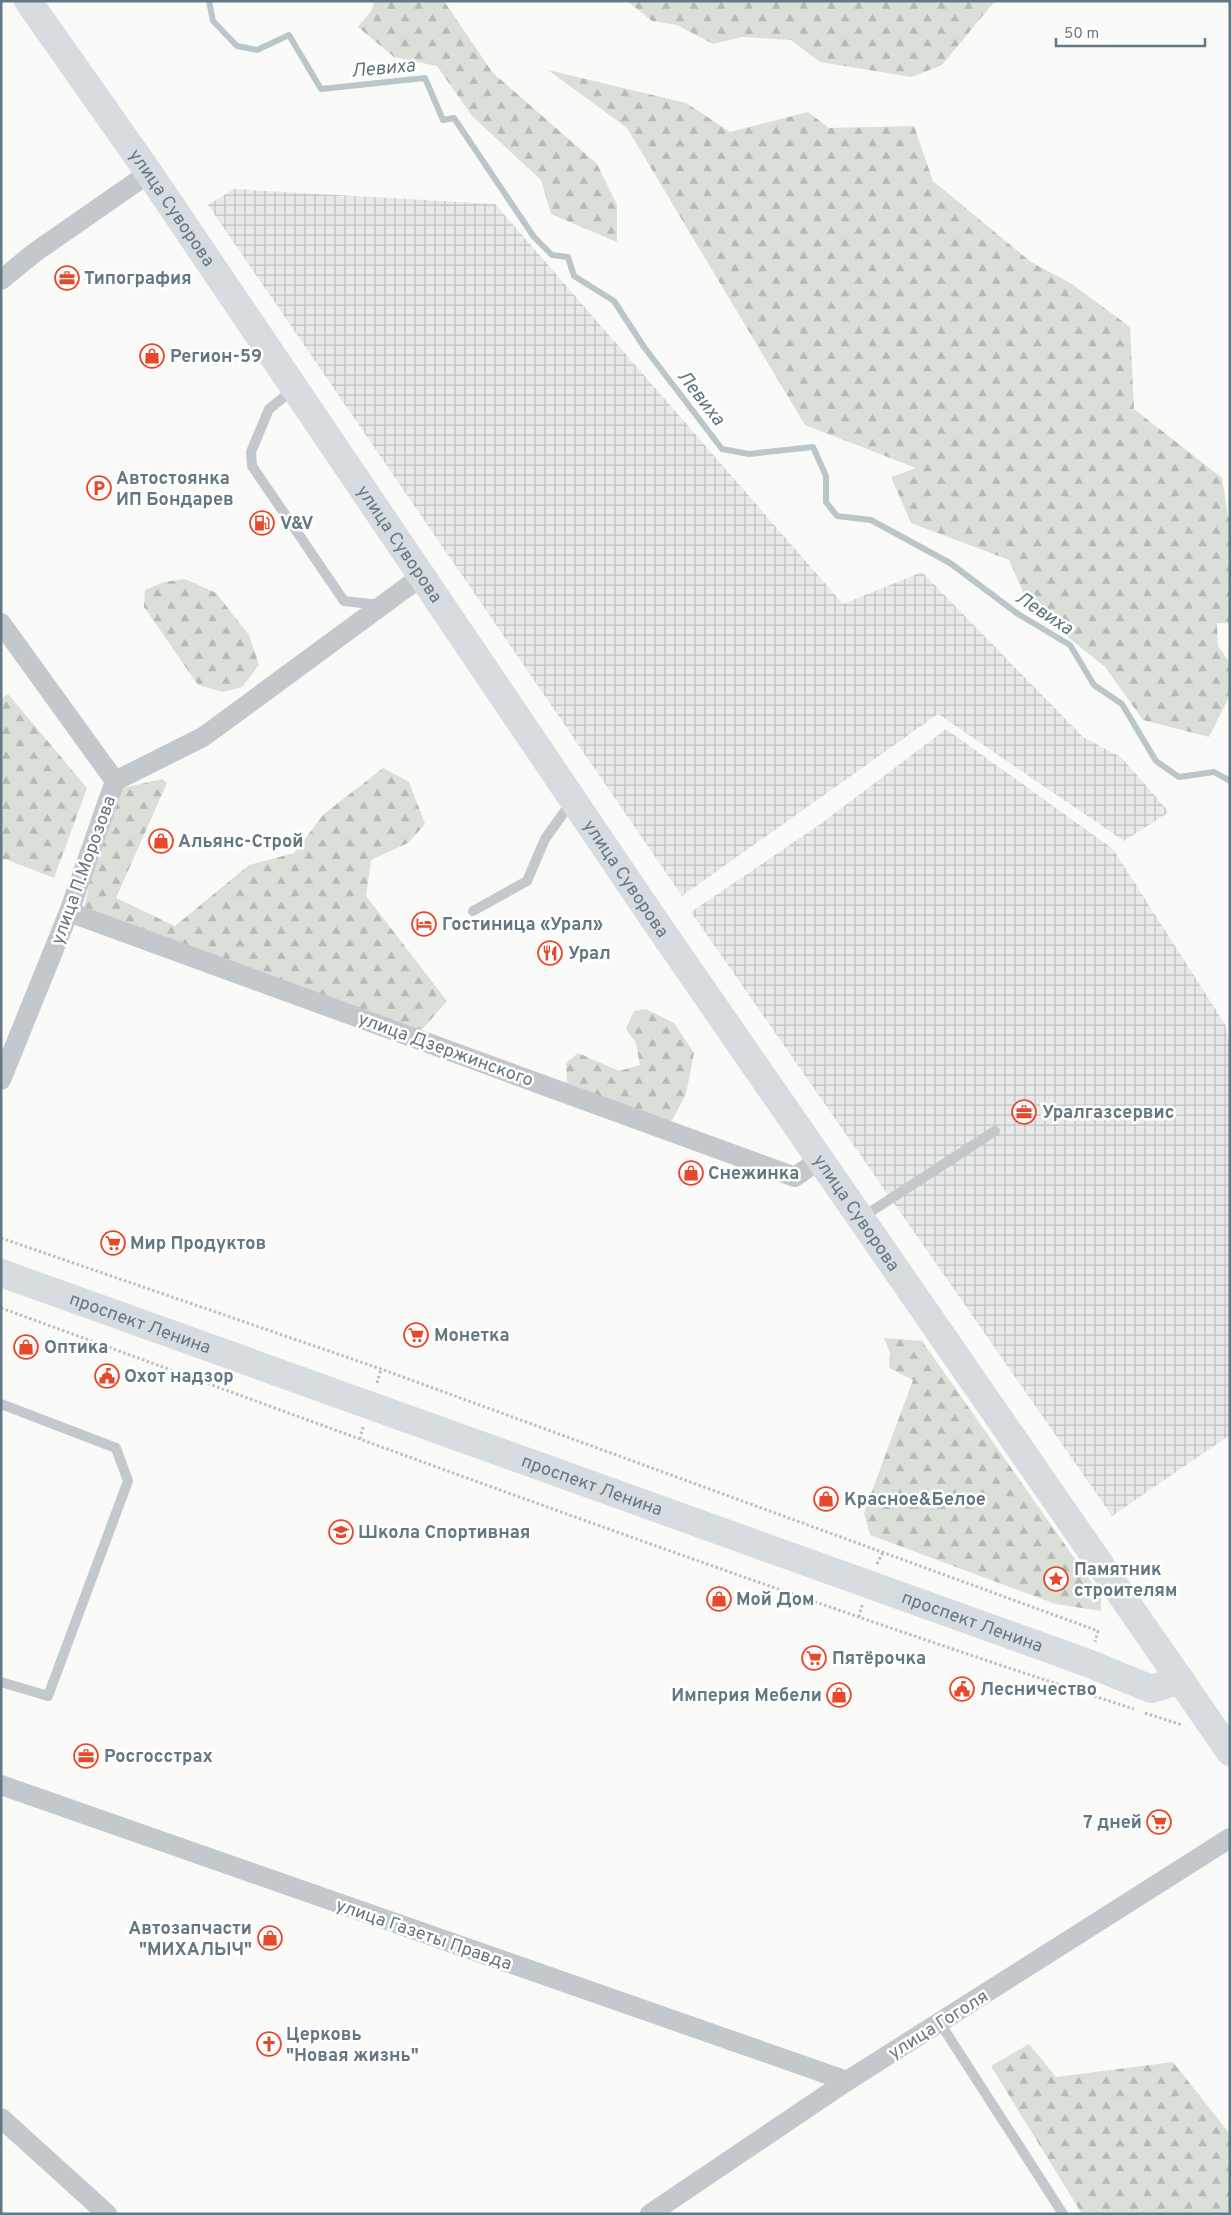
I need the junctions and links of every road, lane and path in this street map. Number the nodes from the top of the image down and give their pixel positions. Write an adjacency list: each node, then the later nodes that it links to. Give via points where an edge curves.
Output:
1 (28, 1): 2 (main road, улица Суворова)
2 (149, 173): 3 (street, via 34,253); 4 (main road, улица Суворова)
3 (1, 280)
4 (294, 389): 5 (main road, улица Суворова); 6 (lane, via 269,409 251,452 252,466 344,601)
5 (422, 576): 6 (street, улица П.Морозова); 10 (main road, улица Суворова)
6 (382, 606): 9 (street, улица П.Морозова, via 203,736)
7 (1, 623): 8 (street)
8 (10, 644): 9 (street)
9 (115, 781): 12 (street, улица П.Морозова)
10 (573, 799): 11 (lane, via 545,839 526,881); 15 (main road, улица Суворова)
11 (472, 911)
12 (69, 912): 13 (street, улица П.Морозова); 15 (street, улица Дзержинского, via 795,1177)
13 (1, 1080)
14 (995, 1132): 16 (lane)
15 (820, 1159): 16 (main road, улица Суворова)
16 (860, 1219): 22 (main road, улица Суворова)
17 (1, 1238): 21 (path, via 381,1369 1098,1631)
18 (1, 1273): 21 (main road, проспект Ленина)
19 (1, 1308): 24 (path, via 556,1510)
20 (1, 1404): 23 (lane, via 116,1448 128,1482 48,1696)
21 (1088, 1663): 22 (main road, проспект Ленина, via 1151,1689); 24 (path)
22 (1181, 1680): 27 (main road, улица Суворова)
23 (1, 1682)
24 (1078, 1691): 25 (path)
25 (1135, 1710)
26 (1144, 1713): 27 (path)
27 (1225, 1745)
28 (1, 1785): 31 (street, улица Газеты Правда)
29 (1230, 1838): 30 (street, улица Гоголя)
30 (940, 2023): 31 (street, улица Гоголя); 35 (lane)
31 (847, 2081): 33 (street, улица Гоголя)
32 (1, 2118): 34 (street)
33 (653, 2213)
34 (107, 2214)
35 (1063, 2214)

